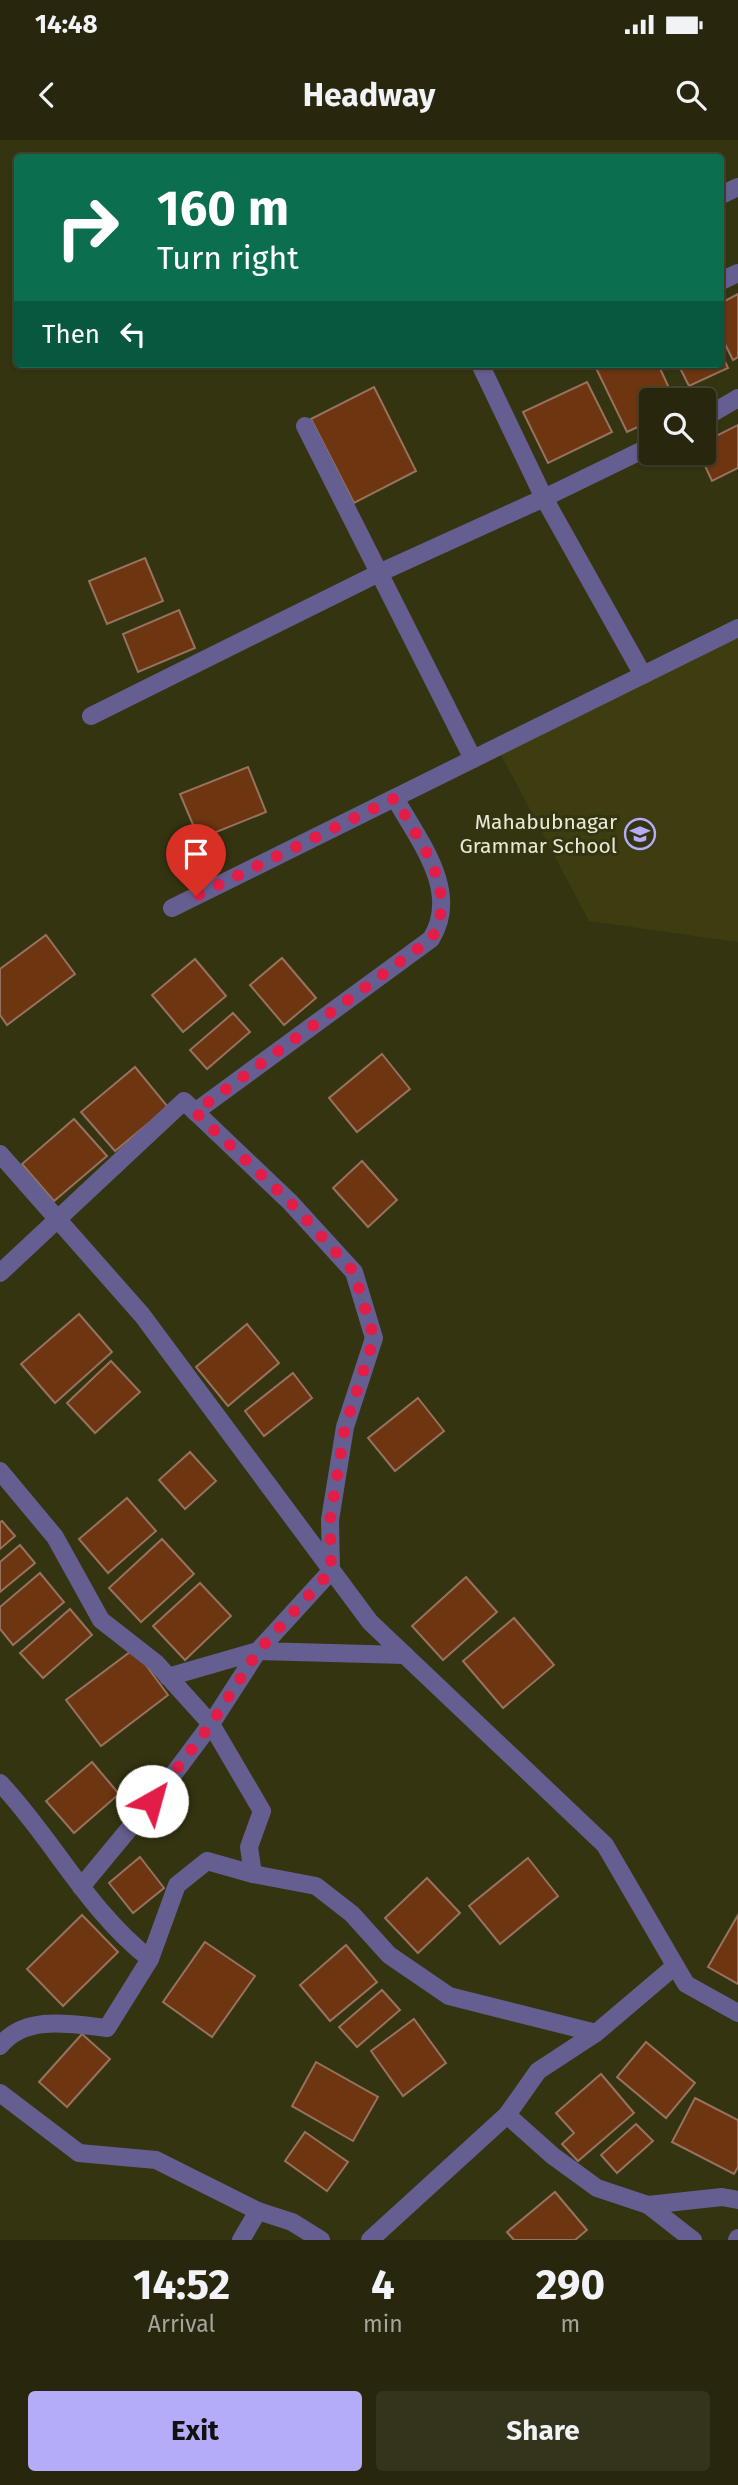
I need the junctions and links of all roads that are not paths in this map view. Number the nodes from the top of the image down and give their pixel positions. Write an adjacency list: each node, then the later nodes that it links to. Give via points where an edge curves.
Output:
1 (482, 368): 6 (street)
2 (738, 398): 3 (street)
3 (716, 411)
4 (305, 426): 7 (street)
5 (639, 452): 6 (street)
6 (544, 498): 7 (street); 9 (street)
7 (379, 573): 10 (street); 11 (street)
8 (738, 628): 9 (street)
9 (643, 675): 11 (street)
10 (91, 716)
11 (473, 759): 12 (street)
12 (395, 798): 13 (street); 14 (street, via 439,877 444,906 435,933)
13 (172, 908)
14 (195, 1112): 16 (street, via 184,1101); 19 (street, via 290,1202 354,1272 374,1338 345,1427 330,1520)
15 (0, 1154): 16 (street)
16 (57, 1219): 17 (street); 19 (street, via 142,1315)
17 (0, 1273)
18 (0, 1471): 22 (street, via 55,1537 101,1620)
19 (331, 1571): 20 (street); 21 (street, via 370,1622)
20 (258, 1651): 21 (street); 22 (street); 23 (street)
21 (405, 1655): 28 (street, via 605,1845)
22 (168, 1677): 23 (street)
23 (211, 1724): 25 (street, via 261,1811 249,1847); 26 (street)
24 (0, 1783): 26 (street)
25 (253, 1874): 27 (street, via 207,1861 177,1885); 30 (street, via 316,1886 352,1914 389,1955 449,1996)
26 (81, 1887): 27 (street, via 126,1941)
27 (150, 1959): 31 (street, via 107,2028 30,2025)
28 (675, 1966): 29 (street, via 686,1984); 30 (street)
29 (738, 2013)
30 (596, 2034): 33 (street, via 538,2071)
31 (0, 2046)
32 (0, 2093): 36 (street, via 79,2152 156,2160)
33 (507, 2115): 35 (street, via 597,2188); 39 (street)
34 (738, 2200): 35 (street, via 722,2197)
35 (648, 2205): 40 (street)
36 (258, 2211): 37 (street); 38 (street, via 292,2222)
37 (241, 2240)
38 (321, 2240)
39 (370, 2240)
40 (693, 2240)

